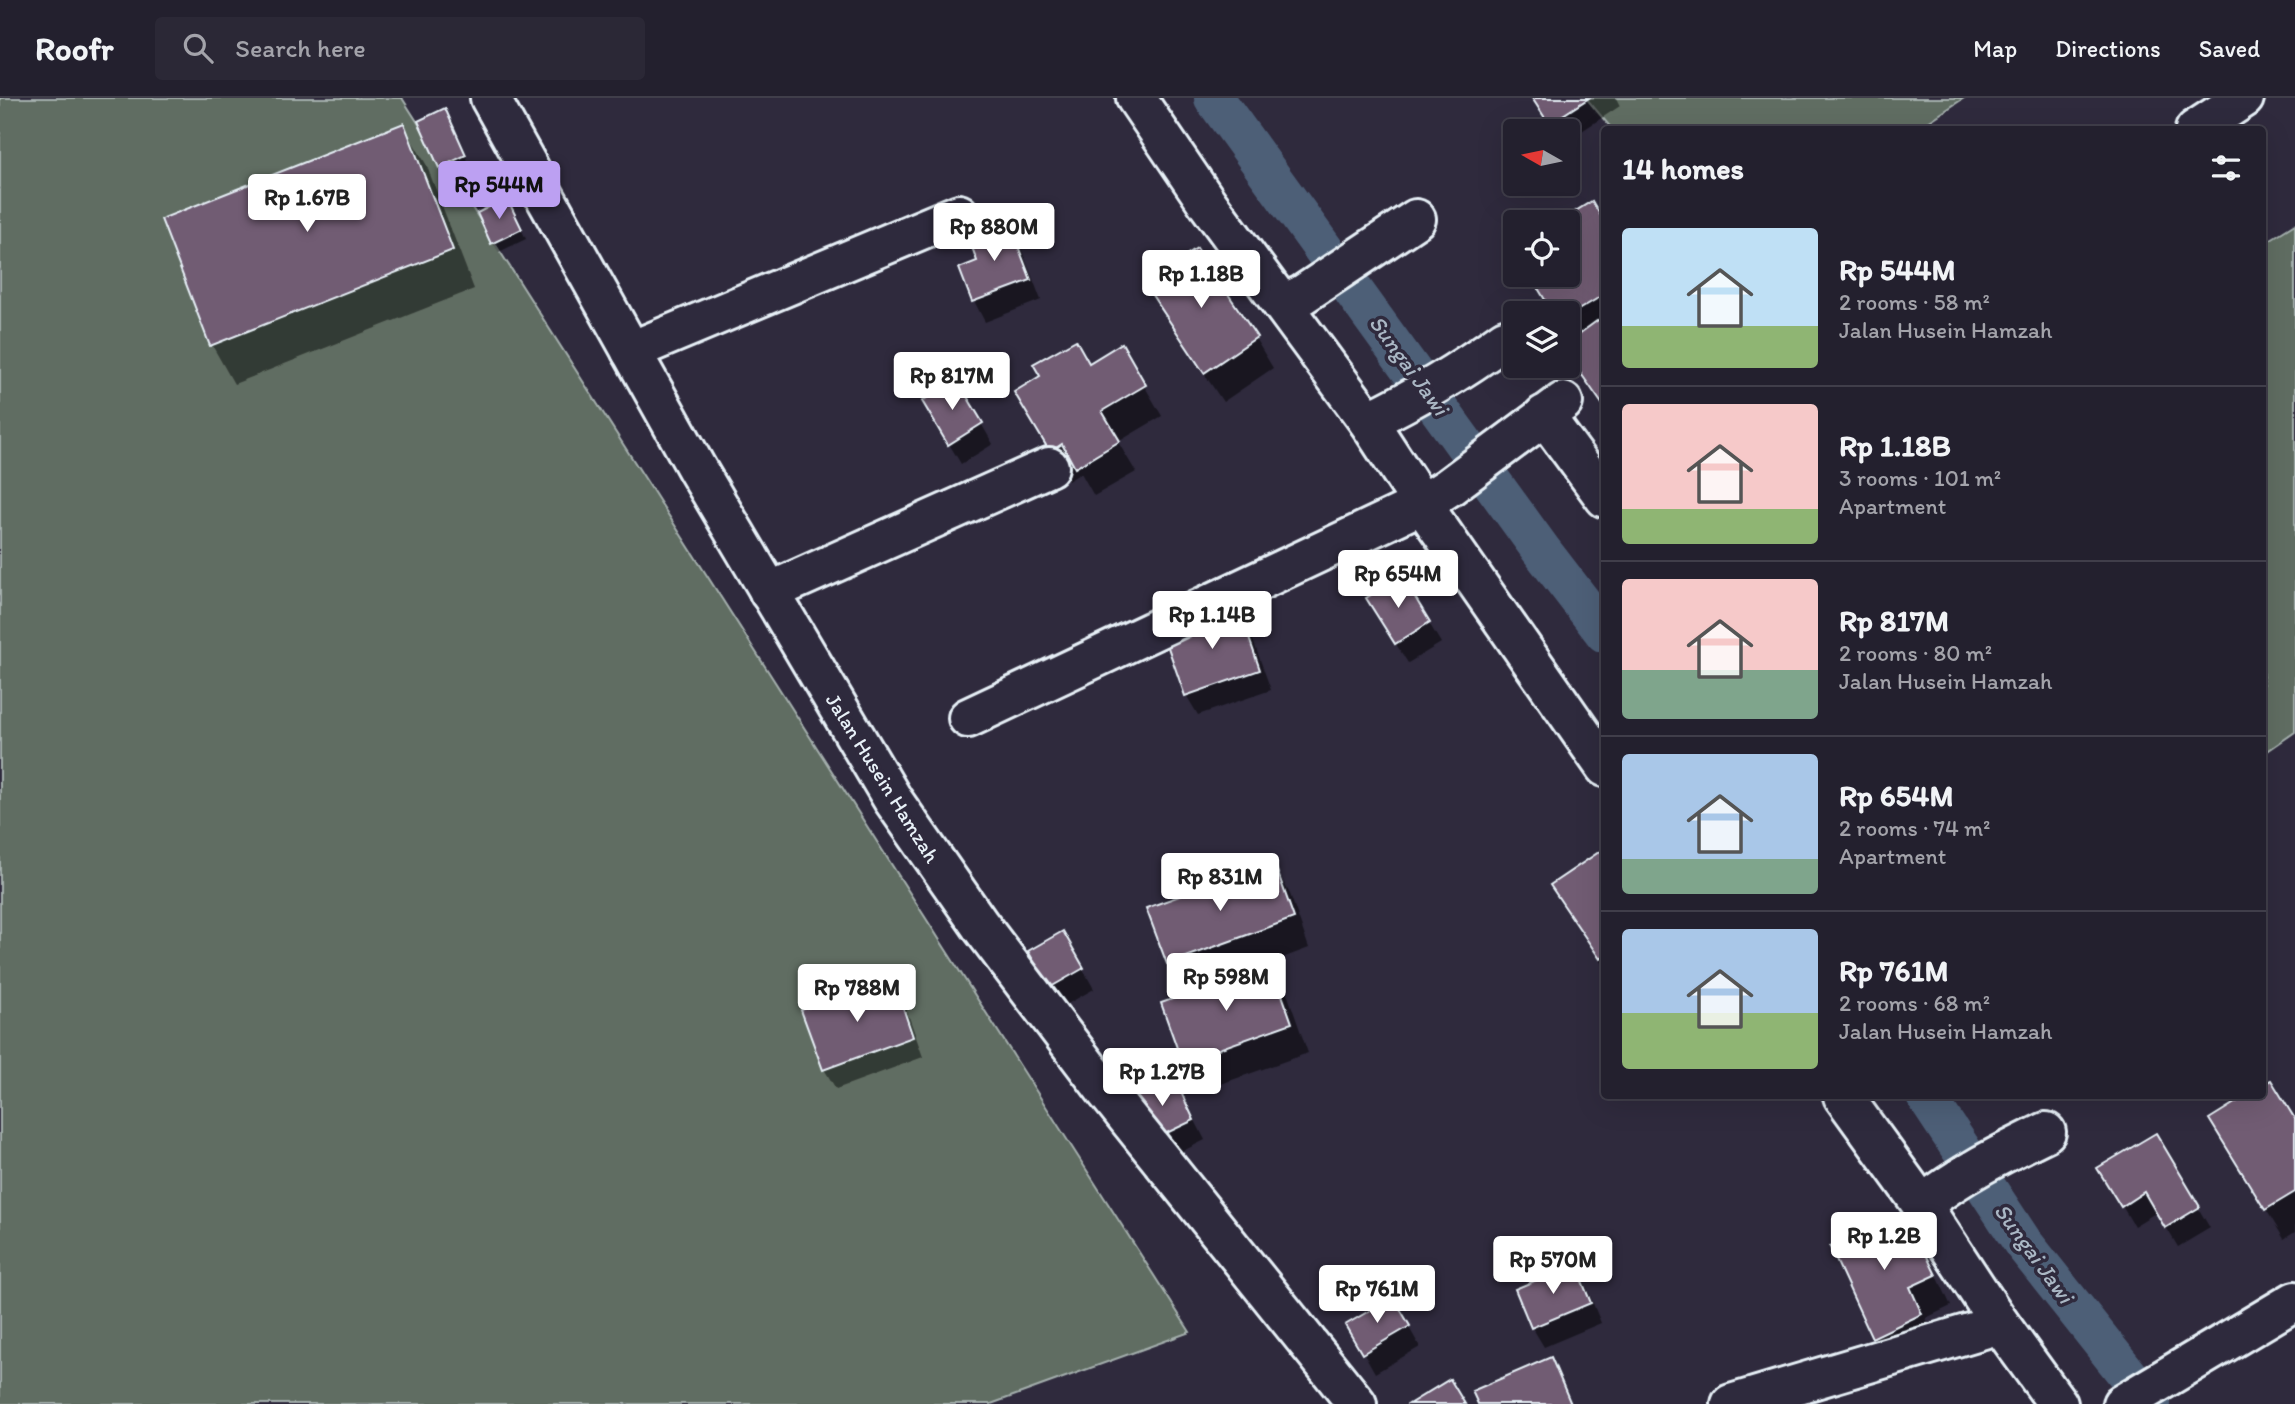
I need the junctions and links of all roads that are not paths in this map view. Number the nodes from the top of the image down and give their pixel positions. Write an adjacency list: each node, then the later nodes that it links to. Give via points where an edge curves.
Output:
1 (490, 98): 9 (street, Jalan Husein Hamzah)
2 (1136, 98): 7 (street, via 1208,204)
3 (2244, 98): 4 (street)
4 (2201, 126)
5 (959, 214): 9 (street)
6 (1416, 219): 7 (street)
7 (1292, 299): 10 (street)
8 (1503, 340): 10 (street)
9 (631, 351): 14 (street, Jalan Husein Hamzah)
10 (1382, 415): 13 (street)
11 (1049, 467): 14 (street)
12 (1601, 491): 13 (street, via 1553,408)
13 (1435, 496): 15 (street); 16 (street)
14 (769, 592): 22 (street, Jalan Husein Hamzah, via 893,800 980,925 1114,1101)
15 (968, 718)
16 (1601, 761)
17 (1846, 1099): 19 (street)
18 (2046, 1132): 19 (street)
19 (1931, 1198): 21 (street)
20 (2295, 1301): 25 (street)
21 (2000, 1324): 23 (street); 24 (street)
22 (1357, 1404)
23 (1731, 1404)
24 (2058, 1404)
25 (2122, 1404)

